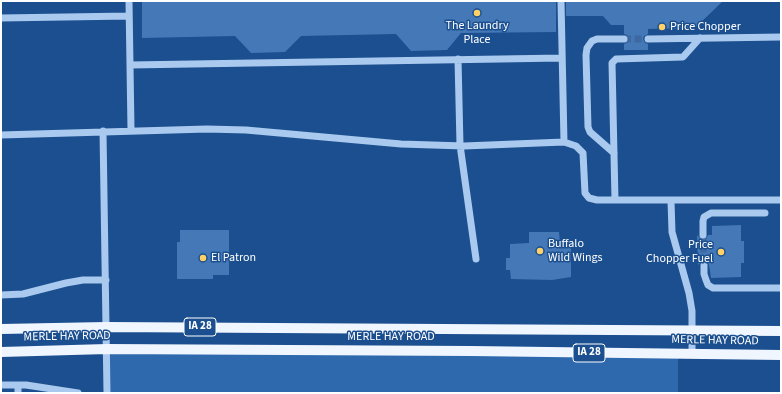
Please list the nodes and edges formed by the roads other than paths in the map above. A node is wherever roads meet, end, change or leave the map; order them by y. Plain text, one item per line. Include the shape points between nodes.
1 (129, 1) edge
2 (561, 1) edge
3 (129, 16) junction
4 (1, 18) edge
5 (781, 37) edge
6 (700, 38) junction
7 (624, 39) tunnel mouth
8 (648, 39) tunnel mouth
9 (562, 58) junction
10 (458, 60) junction
11 (130, 65) junction
12 (131, 130) junction
13 (103, 132) junction
14 (1, 135) edge
15 (564, 142) junction
16 (460, 146) junction
17 (614, 154) junction
18 (615, 200) junction
19 (672, 200) junction
20 (781, 200) edge
21 (765, 213) dead end
22 (703, 235) tunnel mouth
23 (476, 259) dead end
24 (704, 265) tunnel mouth
25 (106, 280) junction
26 (781, 288) edge
27 (1, 295) edge
28 (106, 327) junction
29 (1, 329) edge
30 (692, 331) junction
31 (781, 331) edge
32 (106, 345) junction
33 (1, 352) edge
34 (692, 354) junction
35 (781, 355) edge
36 (1, 385) edge
37 (18, 385) junction
38 (18, 393) edge
39 (74, 393) edge
40 (78, 393) edge
41 (107, 393) edge

1 - 3 lane
2 - 9 lane
3 - 4 lane
3 - 11 lane
5 - 6 lane
6 - 8 lane
6 - 17 lane via 683,58 616,59 612,62
7 - 17 lane via 592,41 586,55 588,127 590,132
9 - 10 lane
9 - 15 lane
10 - 11 lane
10 - 16 lane
11 - 12 lane
12 - 13 lane
12 - 16 lane via 246,130 401,144
13 - 14 lane
13 - 25 lane
15 - 16 lane
15 - 18 lane via 576,146 583,153 585,193 589,198
16 - 23 lane
17 - 18 lane
18 - 19 lane
19 - 20 lane
19 - 30 lane via 672,232 689,293
21 - 22 lane via 711,213 704,217
24 - 26 lane via 706,280 713,288
25 - 27 lane via 83,280 24,294
25 - 28 lane
28 - 29 main road, MERLE HAY ROAD / IA 28
28 - 30 main road, MERLE HAY ROAD / IA 28
28 - 32 lane
30 - 31 main road, MERLE HAY ROAD / IA 28
30 - 34 lane
32 - 33 main road, MERLE HAY ROAD / IA 28
32 - 34 main road, MERLE HAY ROAD / IA 28
32 - 41 lane
34 - 35 main road, MERLE HAY ROAD / IA 28
36 - 37 lane
37 - 38 lane
37 - 39 lane
39 - 40 lane

